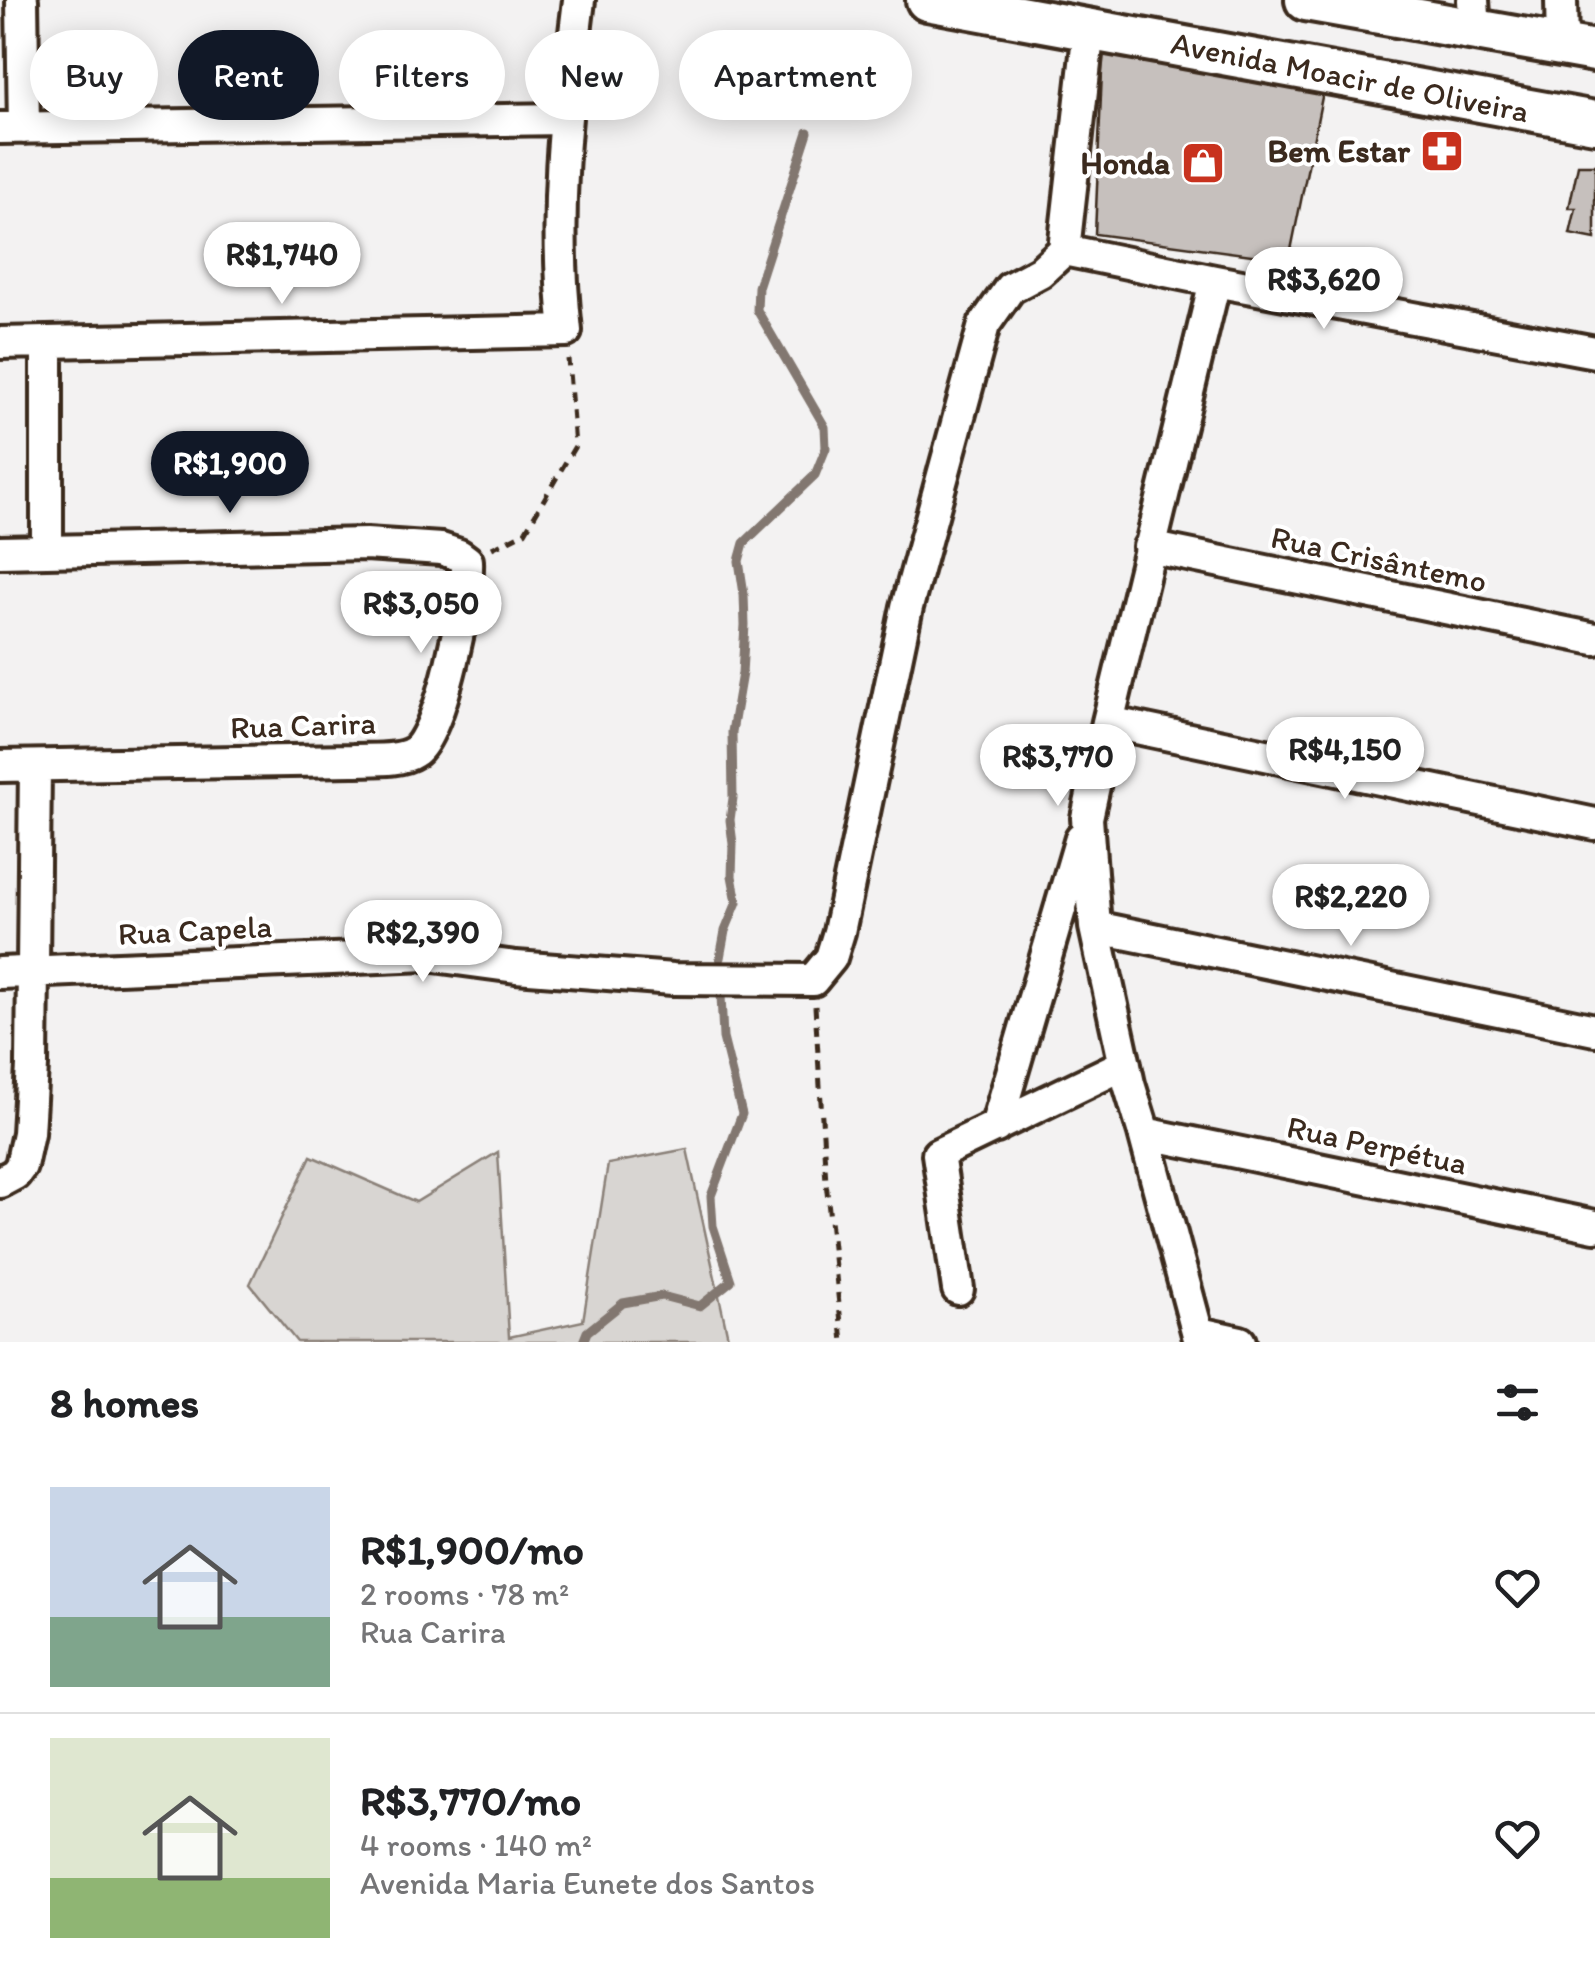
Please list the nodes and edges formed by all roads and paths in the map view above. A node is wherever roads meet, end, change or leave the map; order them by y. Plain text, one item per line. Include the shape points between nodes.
1 (22, 0) edge
2 (579, 0) edge
3 (927, 0) edge
4 (1306, 0) edge
5 (1561, 0) edge
6 (1474, 16) edge
7 (1089, 28) junction
8 (575, 30) edge
9 (1579, 48) edge
10 (525, 119) edge
11 (564, 120) edge
12 (1595, 122) edge
13 (12, 128) edge
14 (1064, 250) junction
15 (1215, 281) junction
16 (566, 331) junction
17 (47, 342) junction
18 (0, 343) edge
19 (1595, 352) edge
20 (1149, 547) junction
21 (47, 550) junction
22 (0, 552) edge
23 (466, 561) junction
24 (1595, 640) edge
25 (1108, 722) junction
26 (0, 766) edge
27 (36, 766) junction
28 (1087, 818) junction
29 (1595, 824) edge
30 (1095, 927) junction
31 (32, 972) junction
32 (0, 973) edge
33 (813, 980) junction
34 (1595, 1030) edge
35 (1125, 1064) junction
36 (996, 1127) junction
37 (1144, 1133) junction
38 (3, 1181) edge
39 (1595, 1226) edge
40 (958, 1289) dead end
41 (1199, 1338) edge
42 (843, 1342) edge
43 (1240, 1342) edge

1 - 13 street
2 - 8 street
3 - 7 main road, Avenida Moacir de Oliveira
4 - 6 main road
5 - 9 street
6 - 9 main road
7 - 12 main road, Avenida Moacir de Oliveira
7 - 14 street
10 - 13 street
11 - 16 street
14 - 15 street
14 - 33 street via 1010,288 984,325 907,607 839,932 832,958
15 - 19 street
15 - 20 street
16 - 17 street
16 - 23 path via 575,446 525,532
17 - 18 street
17 - 21 street
20 - 24 street, Rua Crisântemo
20 - 25 street
21 - 22 street
21 - 23 street via 386,544 441,548
23 - 27 street, Rua Carira via 456,646 431,728 415,752 353,760
25 - 28 street
25 - 29 street
26 - 27 street, Rua Carira
27 - 31 street
28 - 30 street
28 - 36 street
30 - 34 street
30 - 35 street
31 - 32 street, Rua Capela
31 - 33 street, Rua Capela via 427,955 673,979
31 - 38 street via 28,1133 21,1166
33 - 42 path
35 - 36 street
35 - 37 street
36 - 40 street via 938,1154
37 - 39 street, Rua Perpétua
37 - 41 street
41 - 43 street

